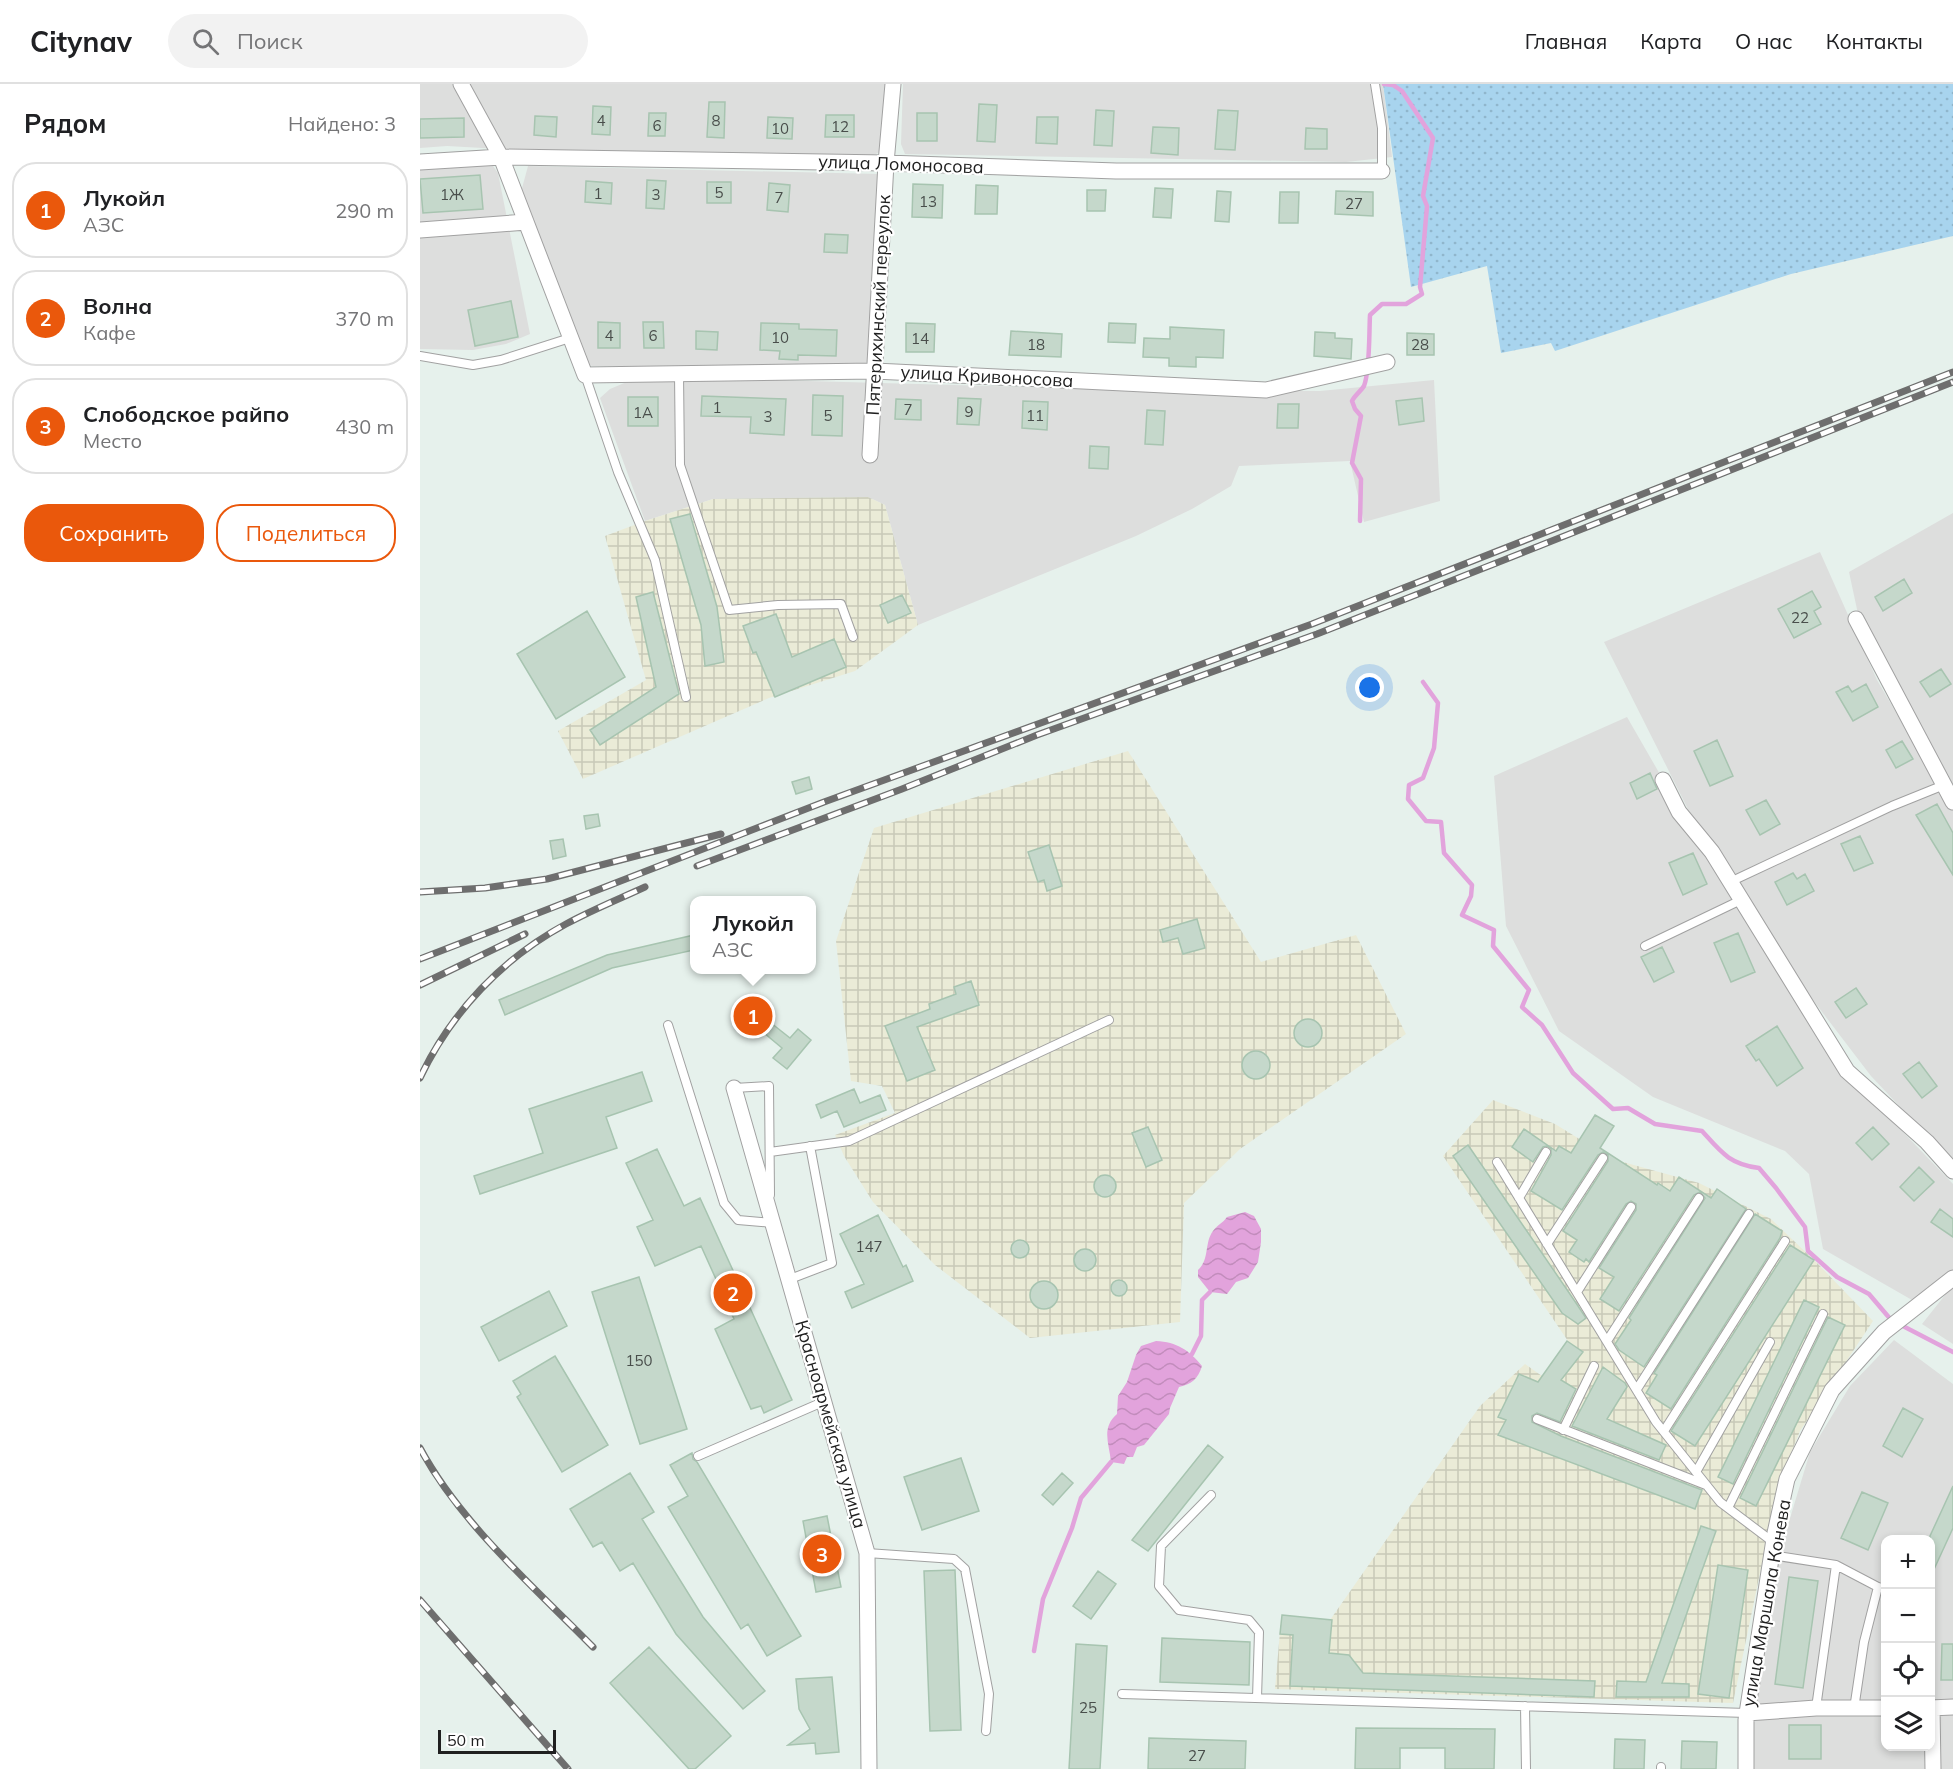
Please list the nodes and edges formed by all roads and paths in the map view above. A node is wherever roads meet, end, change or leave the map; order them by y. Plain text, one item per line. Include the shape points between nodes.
1 (461, 84) edge
2 (893, 84) edge
3 (1375, 84) edge
4 (501, 157) junction
5 (420, 162) edge
6 (886, 163) junction
7 (1382, 171) joint
8 (526, 222) junction
9 (420, 230) edge
10 (570, 338) junction
11 (420, 356) edge
12 (1387, 362) dead end
13 (875, 371) junction
14 (679, 374) junction
15 (585, 375) junction
16 (870, 455) dead end
17 (1856, 619) dead end
18 (853, 637) dead end
19 (686, 697) dead end
20 (1663, 780) dead end
21 (1944, 785) junction
22 (1953, 802) edge
23 (1730, 882) junction
24 (1741, 900) junction
25 (1645, 946) dead end
26 (1109, 1020) dead end
27 (668, 1025) dead end
28 (734, 1088) joint
29 (810, 1146) junction
30 (770, 1152) junction
31 (1546, 1152) dead end
32 (1603, 1158) dead end
33 (1497, 1162) dead end
34 (1953, 1170) edge
35 (1519, 1198) junction
36 (1699, 1198) dead end
37 (1631, 1207) dead end
38 (1749, 1214) dead end
39 (772, 1219) junction
40 (1785, 1241) dead end
41 (1547, 1244) junction
42 (1953, 1278) edge
43 (790, 1279) junction
44 (1577, 1292) junction
45 (1823, 1314) dead end
46 (1606, 1341) junction
47 (1770, 1342) dead end
48 (1594, 1366) dead end
49 (1637, 1389) junction
50 (825, 1401) junction
51 (1537, 1419) dead end
52 (1563, 1430) junction
53 (1664, 1431) junction
54 (698, 1456) dead end
55 (1696, 1472) junction
56 (1707, 1485) junction
57 (1211, 1495) dead end
58 (1728, 1508) junction
59 (1772, 1549) junction
60 (867, 1553) junction
61 (1836, 1565) junction
62 (1881, 1588) edge
63 (1882, 1589) edge
64 (1122, 1694) dead end
65 (1257, 1698) junction
66 (1526, 1706) junction
67 (1953, 1707) edge
68 (1816, 1708) junction
69 (1881, 1708) edge
70 (1935, 1708) edge
71 (1854, 1709) junction
72 (1747, 1713) junction
73 (986, 1731) dead end
74 (1932, 1751) edge
75 (869, 1769) edge
76 (1526, 1769) edge
77 (1746, 1769) edge
78 (1933, 1769) edge

1 - 4 street
2 - 6 street, Пятерихинский переулок
3 - 7 lane via 1382,128
4 - 5 street, улица Ломоносова
4 - 6 street, улица Ломоносова
4 - 8 street
6 - 7 street, улица Ломоносова via 1116,171
6 - 13 street, Пятерихинский переулок
8 - 9 street
8 - 10 street
10 - 11 lane via 473,365
10 - 15 street
12 - 13 street, улица Кривоносова via 1266,390
13 - 14 street, улица Кривоносова
13 - 16 street, Пятерихинский переулок
14 - 15 street, улица Кривоносова
14 - 18 lane via 680,465 729,610 841,604
15 - 19 lane via 618,472 655,560
17 - 21 street
20 - 23 street via 1679,812 1712,852
21 - 22 street
21 - 23 lane
23 - 24 street
24 - 25 lane
24 - 34 street via 1847,1071
26 - 29 lane via 849,1141
27 - 39 lane via 724,1203 738,1220
28 - 30 lane via 769,1086
28 - 39 street, Красноармейская улица
29 - 30 lane
29 - 43 lane via 832,1263
30 - 39 lane
31 - 35 lane
32 - 41 lane
33 - 35 lane
35 - 41 lane
36 - 46 lane
37 - 44 lane
38 - 49 lane
39 - 43 street, Красноармейская улица
40 - 53 lane
41 - 44 lane
42 - 59 street, улица Маршала Конева via 1884,1332 1832,1390 1788,1479
43 - 50 street, Красноармейская улица
44 - 46 lane
45 - 58 lane
46 - 49 lane
47 - 55 lane
48 - 52 lane
49 - 53 lane
50 - 54 lane
50 - 60 street, Красноармейская улица
51 - 52 lane
52 - 56 lane
53 - 55 lane
55 - 56 lane
56 - 58 lane
57 - 65 lane via 1161,1546 1159,1586 1179,1610 1249,1620 1259,1632
58 - 59 lane
59 - 61 lane
59 - 72 street, улица Маршала Конева
60 - 73 lane via 954,1559 965,1569 989,1694
60 - 75 street, Красноармейская улица
61 - 62 lane
61 - 68 lane
63 - 71 lane via 1864,1642
64 - 65 lane
65 - 66 lane
66 - 72 lane
66 - 76 lane
67 - 70 street
68 - 71 street
68 - 72 street
69 - 71 street
72 - 77 street, улица Маршала Конева
74 - 78 street

